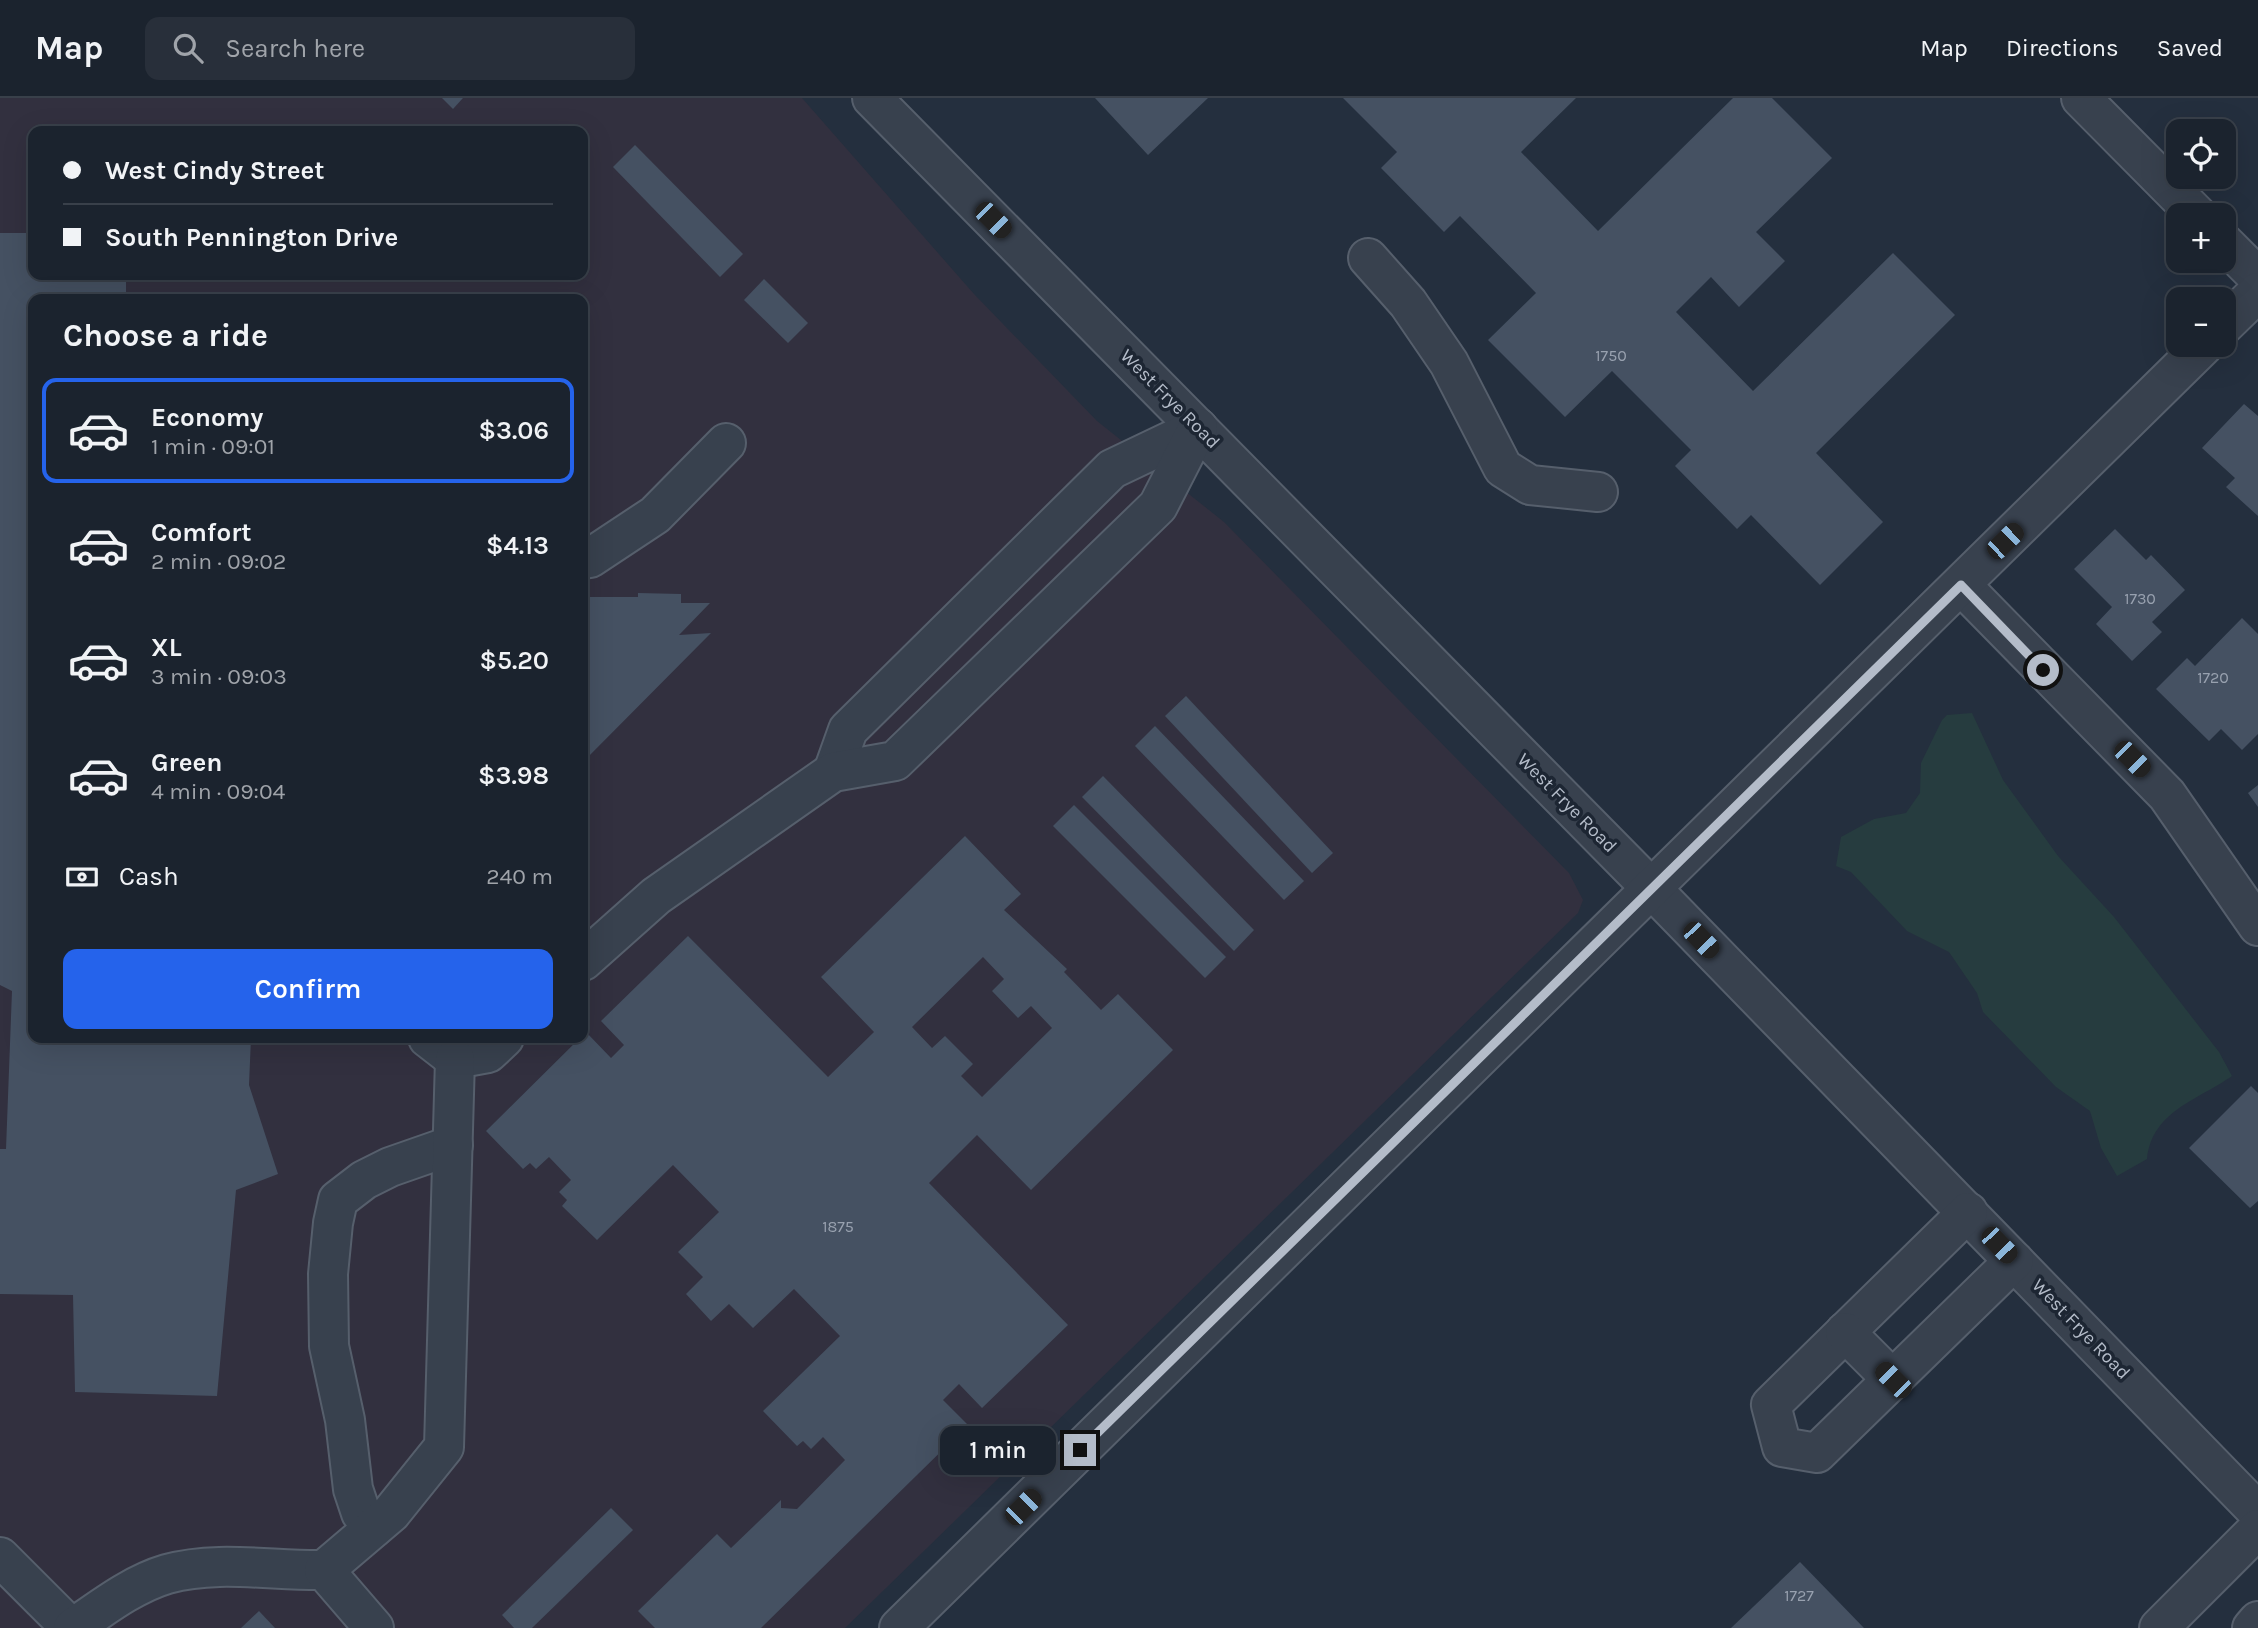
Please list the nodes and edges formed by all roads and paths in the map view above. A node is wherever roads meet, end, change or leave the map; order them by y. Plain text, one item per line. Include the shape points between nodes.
1 (872, 98) edge
2 (2081, 98) edge
3 (2185, 203) edge
4 (2236, 255) edge
5 (1368, 258) dead end
6 (2258, 277) edge
7 (2258, 292) edge
8 (2236, 313) edge
9 (2192, 357) edge
10 (1198, 428) junction
11 (726, 443) dead end
12 (1598, 492) dead end
13 (588, 558) edge
14 (1961, 585) junction
15 (833, 772) junction
16 (1651, 888) junction
17 (2258, 926) edge
18 (588, 957) edge
19 (499, 1043) edge
20 (441, 1048) edge
21 (453, 1145) junction
22 (1968, 1212) junction
23 (2014, 1261) junction
24 (1845, 1332) junction
25 (1893, 1380) junction
26 (2258, 1512) edge
27 (373, 1528) junction
28 (2258, 1529) edge
29 (0, 1557) edge
30 (324, 1570) junction
31 (2258, 1621) edge
32 (72, 1628) edge
33 (374, 1628) edge
34 (899, 1628) edge
35 (2159, 1628) edge
36 (2252, 1628) edge

1 - 10 street, West Frye Road
2 - 3 street
4 - 6 street
5 - 12 street via 1408,303 1449,363 1503,468 1530,485
7 - 8 street
9 - 14 street
10 - 15 street via 1112,469 848,730
10 - 15 street via 1158,506 895,761
10 - 16 street, West Frye Road
11 - 13 street via 655,515
14 - 16 street
14 - 17 street via 2167,795
15 - 18 street via 656,896
16 - 22 street, West Frye Road
16 - 34 street
19 - 20 street via 488,1053
20 - 21 street
21 - 27 street via 444,1447 391,1513
21 - 27 street via 390,1167 338,1199 328,1274 330,1346 353,1489 361,1513
22 - 23 street, West Frye Road
22 - 24 street
23 - 25 street
23 - 26 street, West Frye Road
24 - 25 street
24 - 25 street via 1771,1405 1782,1447 1817,1453
27 - 30 street
28 - 35 street
29 - 32 street
30 - 32 street via 205,1567 166,1575 117,1598
30 - 33 street
31 - 36 street

